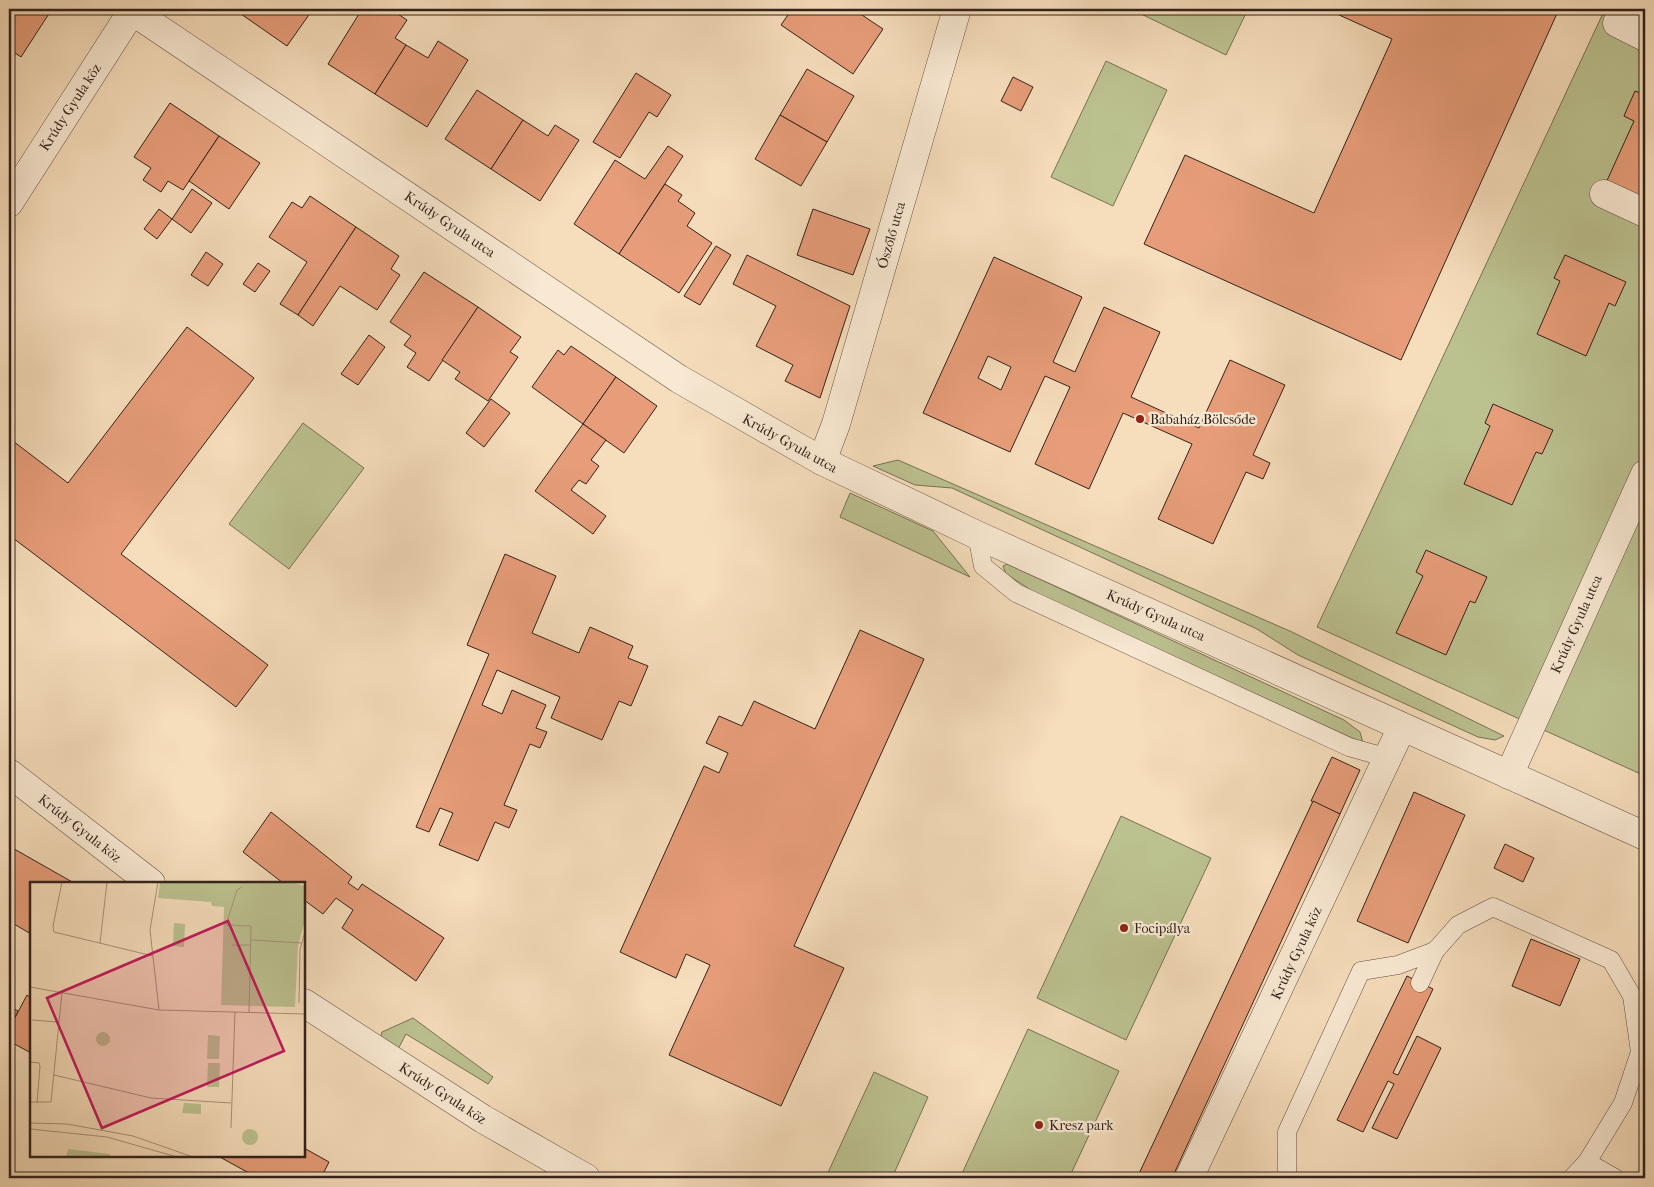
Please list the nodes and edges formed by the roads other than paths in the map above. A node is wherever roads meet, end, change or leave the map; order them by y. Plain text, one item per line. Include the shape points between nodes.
1 (1628, 9) edge
2 (130, 10) edge
3 (947, 14) edge
4 (1645, 37) edge
5 (1604, 194) dead end
6 (9, 203) edge
7 (1645, 213) edge
8 (822, 461) junction
9 (1645, 474) edge
10 (977, 535) junction
11 (1402, 727) junction
12 (1388, 758) junction
13 (9, 773) edge
14 (1508, 775) junction
15 (1645, 836) edge
16 (150, 882) edge
17 (1434, 951) junction
18 (1420, 982) dead end
19 (305, 1004) edge
20 (1587, 1162) junction
21 (586, 1178) edge
22 (1189, 1178) edge
23 (1287, 1178) edge
24 (1572, 1178) edge
25 (1615, 1178) edge

1 - 4 street via 1617,23
2 - 6 street, Krúdy Gyula köz
2 - 8 street, Krúdy Gyula utca via 679,379
3 - 8 street, Ószőlő utca via 836,424
5 - 7 street
8 - 10 street, Krúdy Gyula utca
9 - 14 street, Krúdy Gyula utca
10 - 11 street, Krúdy Gyula utca
10 - 12 lane via 983,566 1016,593 1349,747
11 - 12 street, Krúdy Gyula köz
11 - 14 street, Krúdy Gyula utca
12 - 22 street, Krúdy Gyula köz
13 - 16 street, Krúdy Gyula köz
14 - 15 street, Krúdy Gyula utca
17 - 18 lane
17 - 20 lane via 1458,925 1493,907 1612,960 1632,996 1640,1052 1623,1103
17 - 23 lane via 1398,965 1361,971 1287,1132
19 - 21 street, Krúdy Gyula köz via 483,1119
20 - 24 lane
20 - 25 lane

